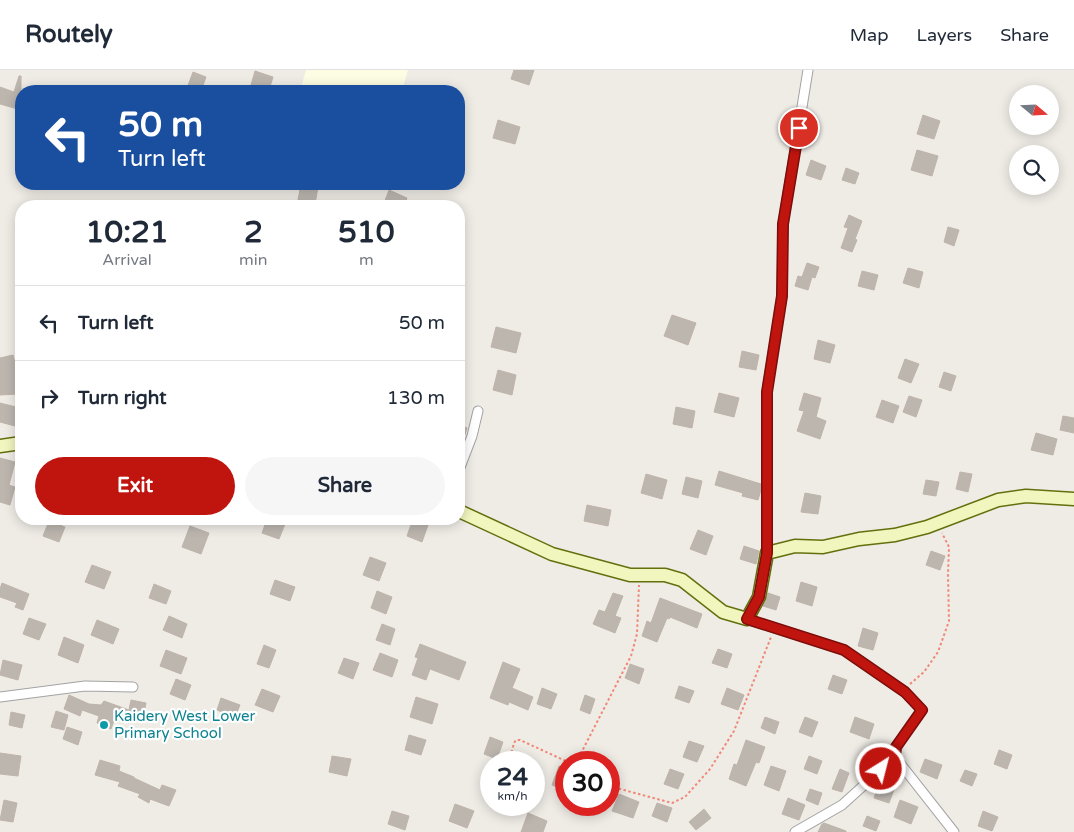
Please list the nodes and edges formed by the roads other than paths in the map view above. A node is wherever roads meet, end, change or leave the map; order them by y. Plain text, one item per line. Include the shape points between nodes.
1 (808, 70) edge
2 (478, 411) dead end
3 (15, 444) edge
4 (0, 446) edge
5 (465, 454) edge
6 (1074, 499) edge
7 (465, 514) edge
8 (767, 553) junction
9 (747, 619) junction
10 (132, 686) dead end
11 (0, 697) edge
12 (895, 757) junction
13 (795, 832) edge
14 (954, 832) edge

1 - 8 street via 783,224 782,296 767,392
2 - 5 street
3 - 4 street
6 - 8 street via 1026,496 998,500 927,527 895,535 823,547 795,546
7 - 9 street via 552,554 630,575 666,575 682,580 723,612
8 - 9 street via 759,597
9 - 12 street via 844,650 903,691 922,710 896,747
10 - 11 street via 86,686
12 - 13 street via 842,806
12 - 14 street

